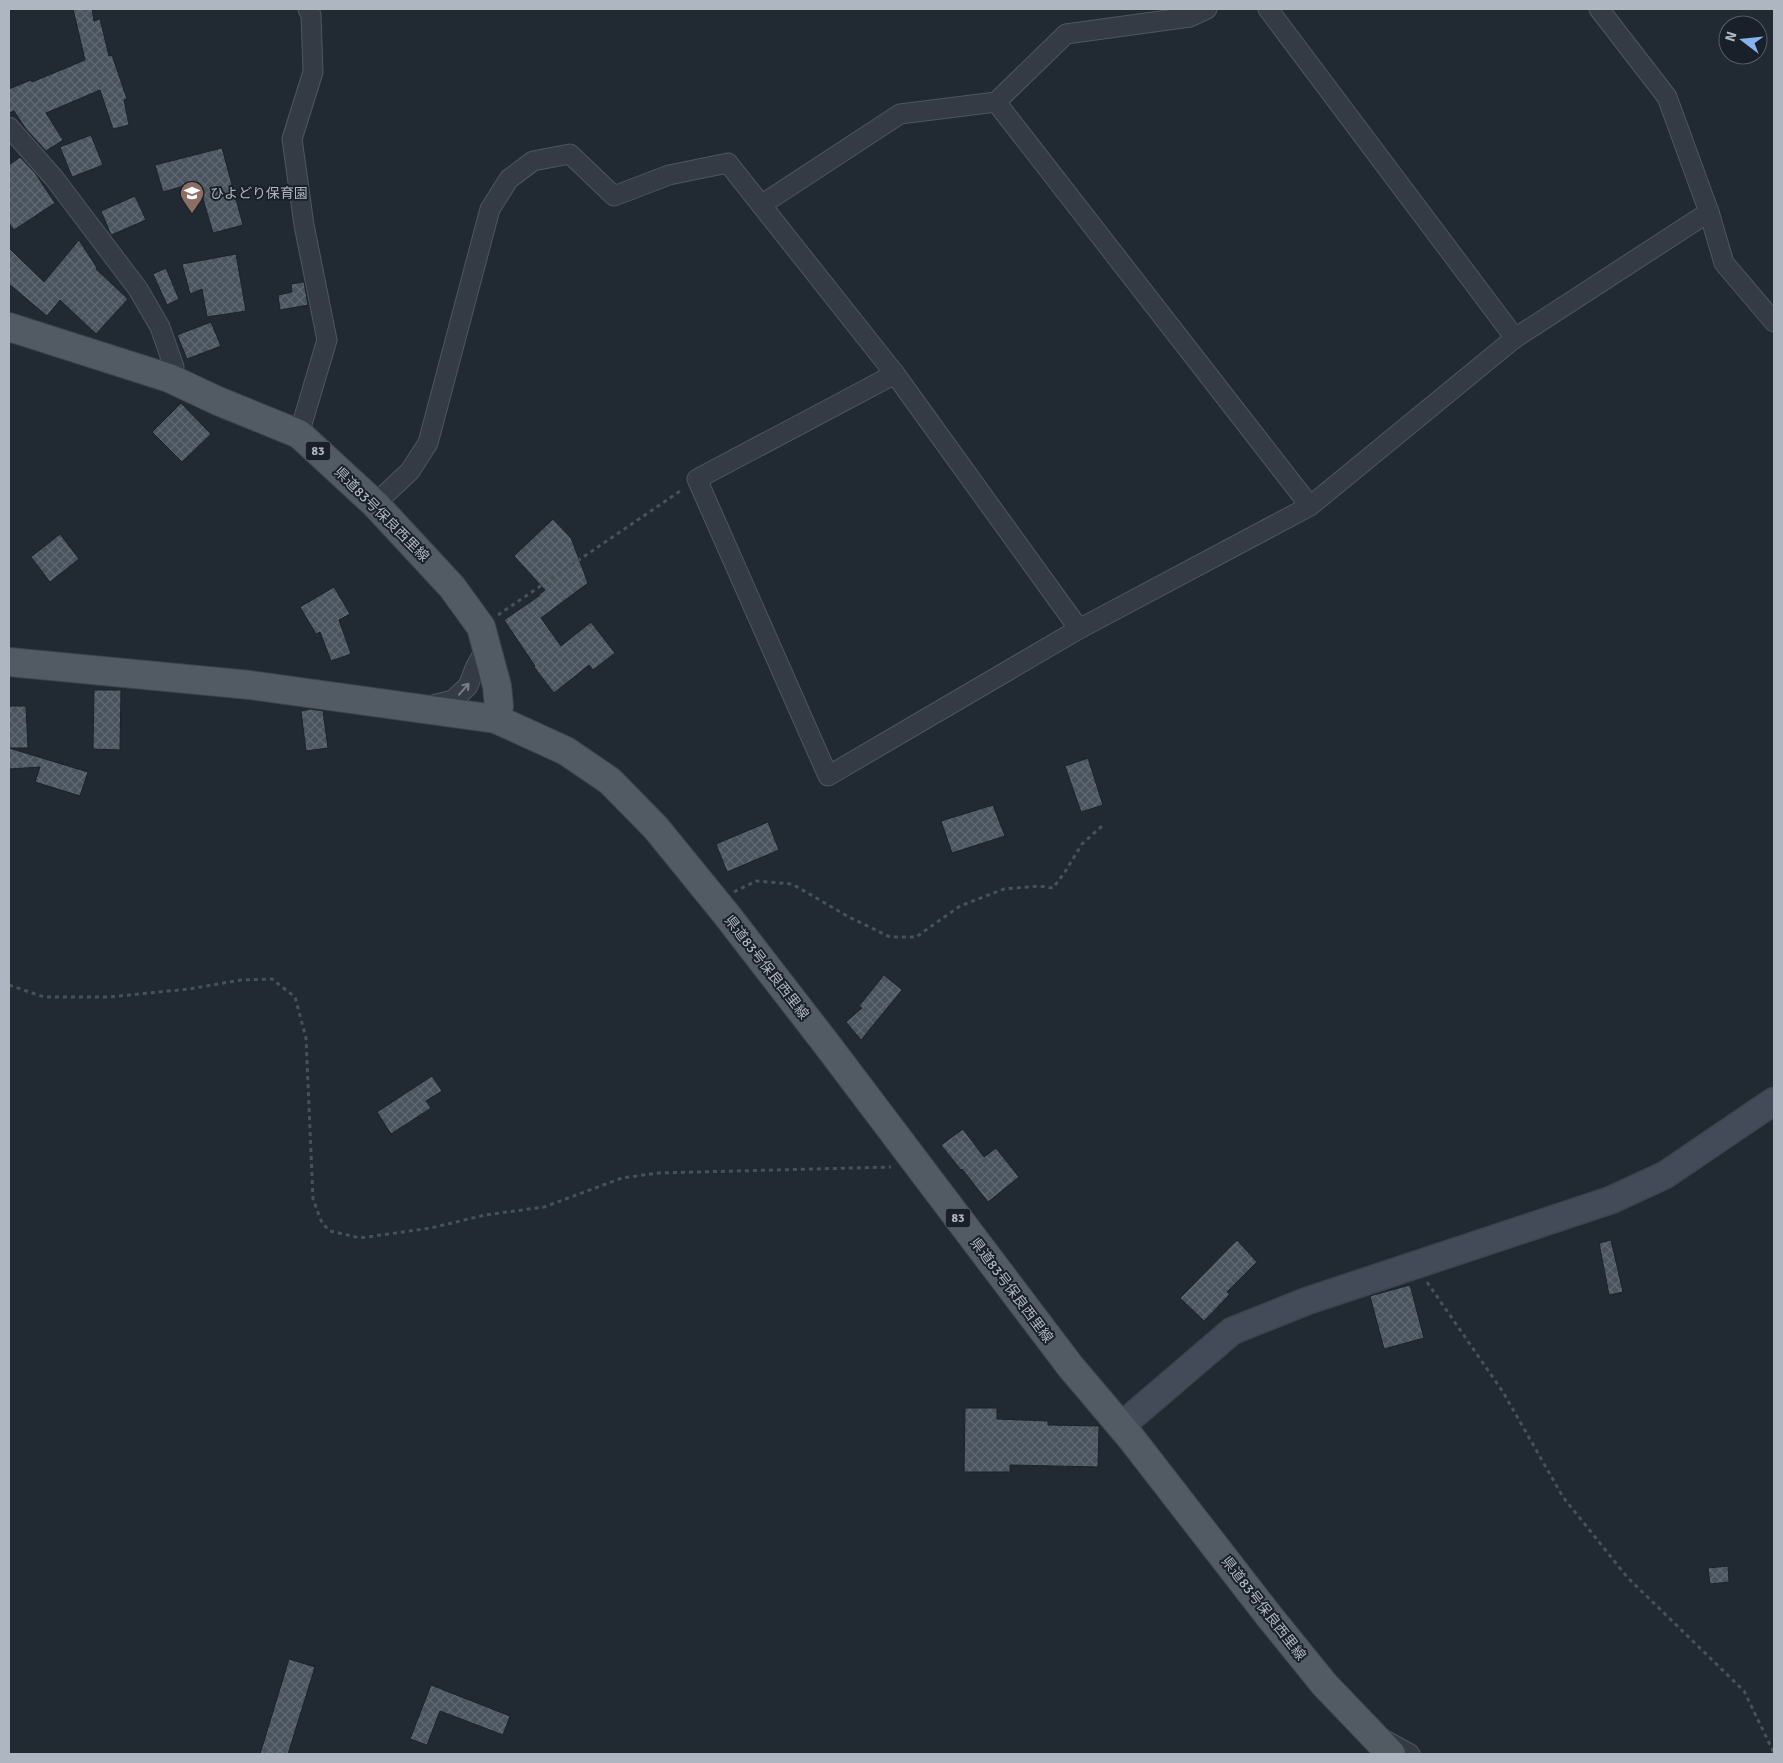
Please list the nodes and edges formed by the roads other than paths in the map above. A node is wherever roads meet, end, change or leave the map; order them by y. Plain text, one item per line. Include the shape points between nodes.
1 (308, 9) edge
2 (1207, 9) edge
3 (1268, 9) edge
4 (1599, 9) edge
5 (996, 102) junction
6 (9, 127) edge
7 (761, 205) junction
8 (1709, 212) junction
9 (1774, 322) edge
10 (9, 327) edge
11 (1516, 338) junction
12 (895, 374) junction
13 (170, 378) junction
14 (300, 434) junction
15 (374, 504) junction
16 (1310, 506) junction
17 (1079, 629) junction
18 (484, 637) junction
19 (9, 662) edge
20 (423, 708) junction
21 (496, 719) junction
22 (1774, 1101) edge
23 (1121, 1426) junction
24 (1366, 1729) junction
25 (1391, 1754) edge
26 (1410, 1754) edge

1 - 14 street via 311,15 313,72 292,139 304,225 327,340
2 - 5 street via 1190,17 1066,34
3 - 11 street
4 - 8 street via 1667,97
5 - 7 street via 900,114
5 - 16 street
6 - 13 street via 54,178 138,289 160,327 174,367
7 - 12 street
7 - 15 street via 728,163 669,175 614,196 570,154 533,161 509,179 490,209 428,443 410,471
8 - 9 street via 1724,263
8 - 11 street
10 - 13 main road, 県道83号保良西里線 / 83
11 - 16 street
12 - 17 street
12 - 17 street via 697,478 828,776
13 - 14 main road, 県道83号保良西里線 / 83
14 - 15 main road, 県道83号保良西里線 / 83
15 - 18 main road, 県道83号保良西里線 / 83 via 452,587
16 - 17 street
20 -> 18 street via 453,700 468,686
18 - 21 main road, 県道83号保良西里線 / 83 via 497,686 499,706
19 - 20 main road, 県道83号保良西里線 / 83 via 250,685
20 - 21 main road, 県道83号保良西里線 / 83
21 - 23 main road, 県道83号保良西里線 / 83 via 566,751 610,781 656,828 819,1034 1070,1366
22 - 23 street via 1665,1174 1611,1200 1307,1301 1232,1330
23 - 24 main road, 県道83号保良西里線 / 83 via 1324,1684
24 - 25 main road, 県道83号保良西里線 / 83
24 - 26 street

